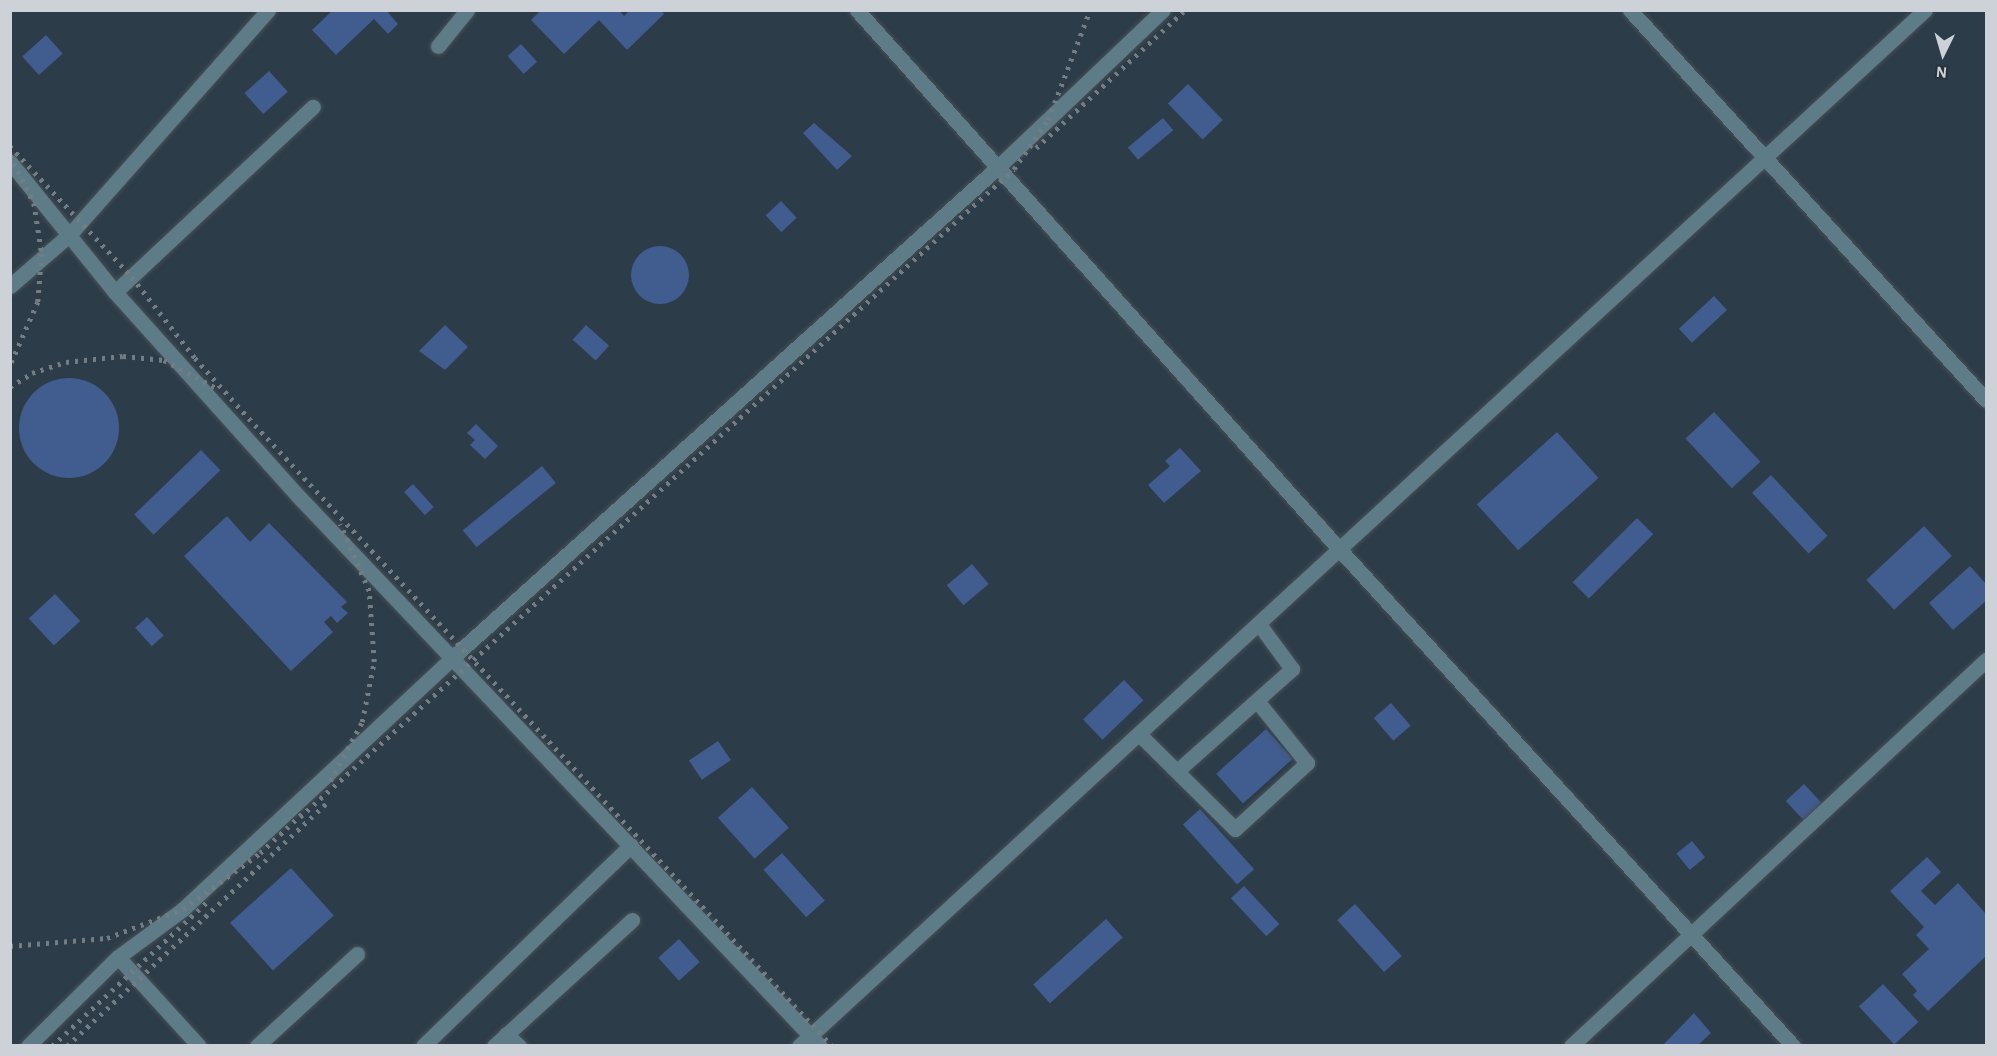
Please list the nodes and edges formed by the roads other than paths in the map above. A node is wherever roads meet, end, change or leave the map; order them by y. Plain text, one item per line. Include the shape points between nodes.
1 (268, 10) edge
2 (467, 10) edge
3 (857, 10) edge
4 (1163, 10) edge
5 (1630, 10) edge
6 (1925, 10) edge
7 (438, 46) dead end
8 (313, 107) dead end
9 (1767, 160) junction
10 (10, 162) edge
11 (999, 166) junction
12 (70, 234) junction
13 (10, 286) edge
14 (115, 292) junction
15 (1986, 400) edge
16 (1340, 550) junction
17 (1259, 624) junction
18 (453, 657) junction
19 (1986, 660) edge
20 (1258, 702) junction
21 (1139, 734) junction
22 (1176, 771) junction
23 (631, 845) junction
24 (632, 920) dead end
25 (1691, 935) junction
26 (357, 954) dead end
27 (118, 957) junction
28 (506, 1034) junction
29 (815, 1040) edge
30 (28, 1046) edge
31 (200, 1046) edge
32 (257, 1046) edge
33 (423, 1046) edge
34 (494, 1046) edge
35 (519, 1046) edge
36 (798, 1046) edge
37 (1571, 1046) edge
38 (1793, 1046) edge

1 - 12 lane
2 - 7 lane
3 - 11 lane
4 - 11 lane
5 - 9 lane
6 - 9 lane
8 - 14 lane
9 - 15 lane
9 - 16 lane
10 - 12 lane
11 - 16 lane
11 - 18 lane
12 - 13 lane
12 - 14 lane
14 - 18 lane via 300,498
16 - 17 lane
16 - 25 lane
17 - 20 lane via 1292,669
17 - 21 lane
18 - 23 lane
18 - 27 lane via 183,909
19 - 25 lane
20 - 22 lane
20 - 22 lane via 1307,763 1235,829
21 - 22 lane
21 - 29 lane
23 - 29 lane
23 - 33 lane
24 - 28 lane
25 - 37 lane
25 - 38 lane
26 - 32 lane
27 - 30 lane
27 - 31 lane
28 - 34 lane
28 - 35 lane
29 - 36 lane

